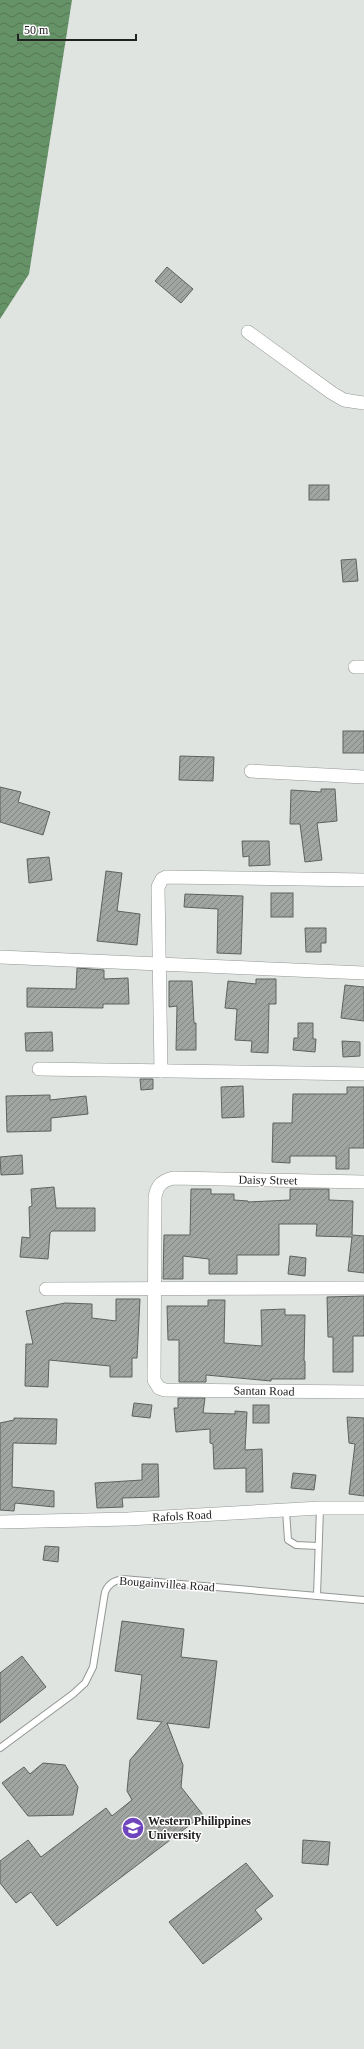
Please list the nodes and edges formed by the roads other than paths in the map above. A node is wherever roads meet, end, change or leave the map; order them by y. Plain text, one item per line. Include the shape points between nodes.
1 (248, 332) dead end
2 (364, 403) edge
3 (251, 771) dead end
4 (364, 777) edge
5 (364, 880) edge
6 (0, 957) edge
7 (158, 963) junction
8 (364, 974) edge
9 (39, 1069) dead end
10 (161, 1071) junction
11 (364, 1074) edge
12 (364, 1182) edge
13 (154, 1287) junction
14 (364, 1288) edge
15 (46, 1289) dead end
16 (364, 1392) edge
17 (320, 1508) junction
18 (364, 1508) edge
19 (286, 1510) junction
20 (0, 1522) edge
21 (318, 1546) junction
22 (317, 1596) junction
23 (364, 1600) edge
24 (0, 1748) edge

1 - 2 street via 332,393 344,400
3 - 4 street
5 - 7 street via 166,877 158,887
6 - 7 street
7 - 8 street
7 - 10 street
9 - 10 street
10 - 11 street
12 - 13 street, Daisy Street via 173,1178 165,1180 156,1190
13 - 14 street
13 - 15 street
13 - 16 street, Santan Road via 154,1380 156,1385 164,1390
17 - 18 street, Rafols Road
17 - 19 street, Rafols Road
17 - 21 lane
19 - 20 street, Rafols Road via 128,1519
19 - 21 lane via 288,1540 296,1545
21 - 22 lane
22 - 23 lane, Bougainvillea Road
22 - 24 lane, Bougainvillea Road via 114,1580 105,1592 93,1667 85,1683

